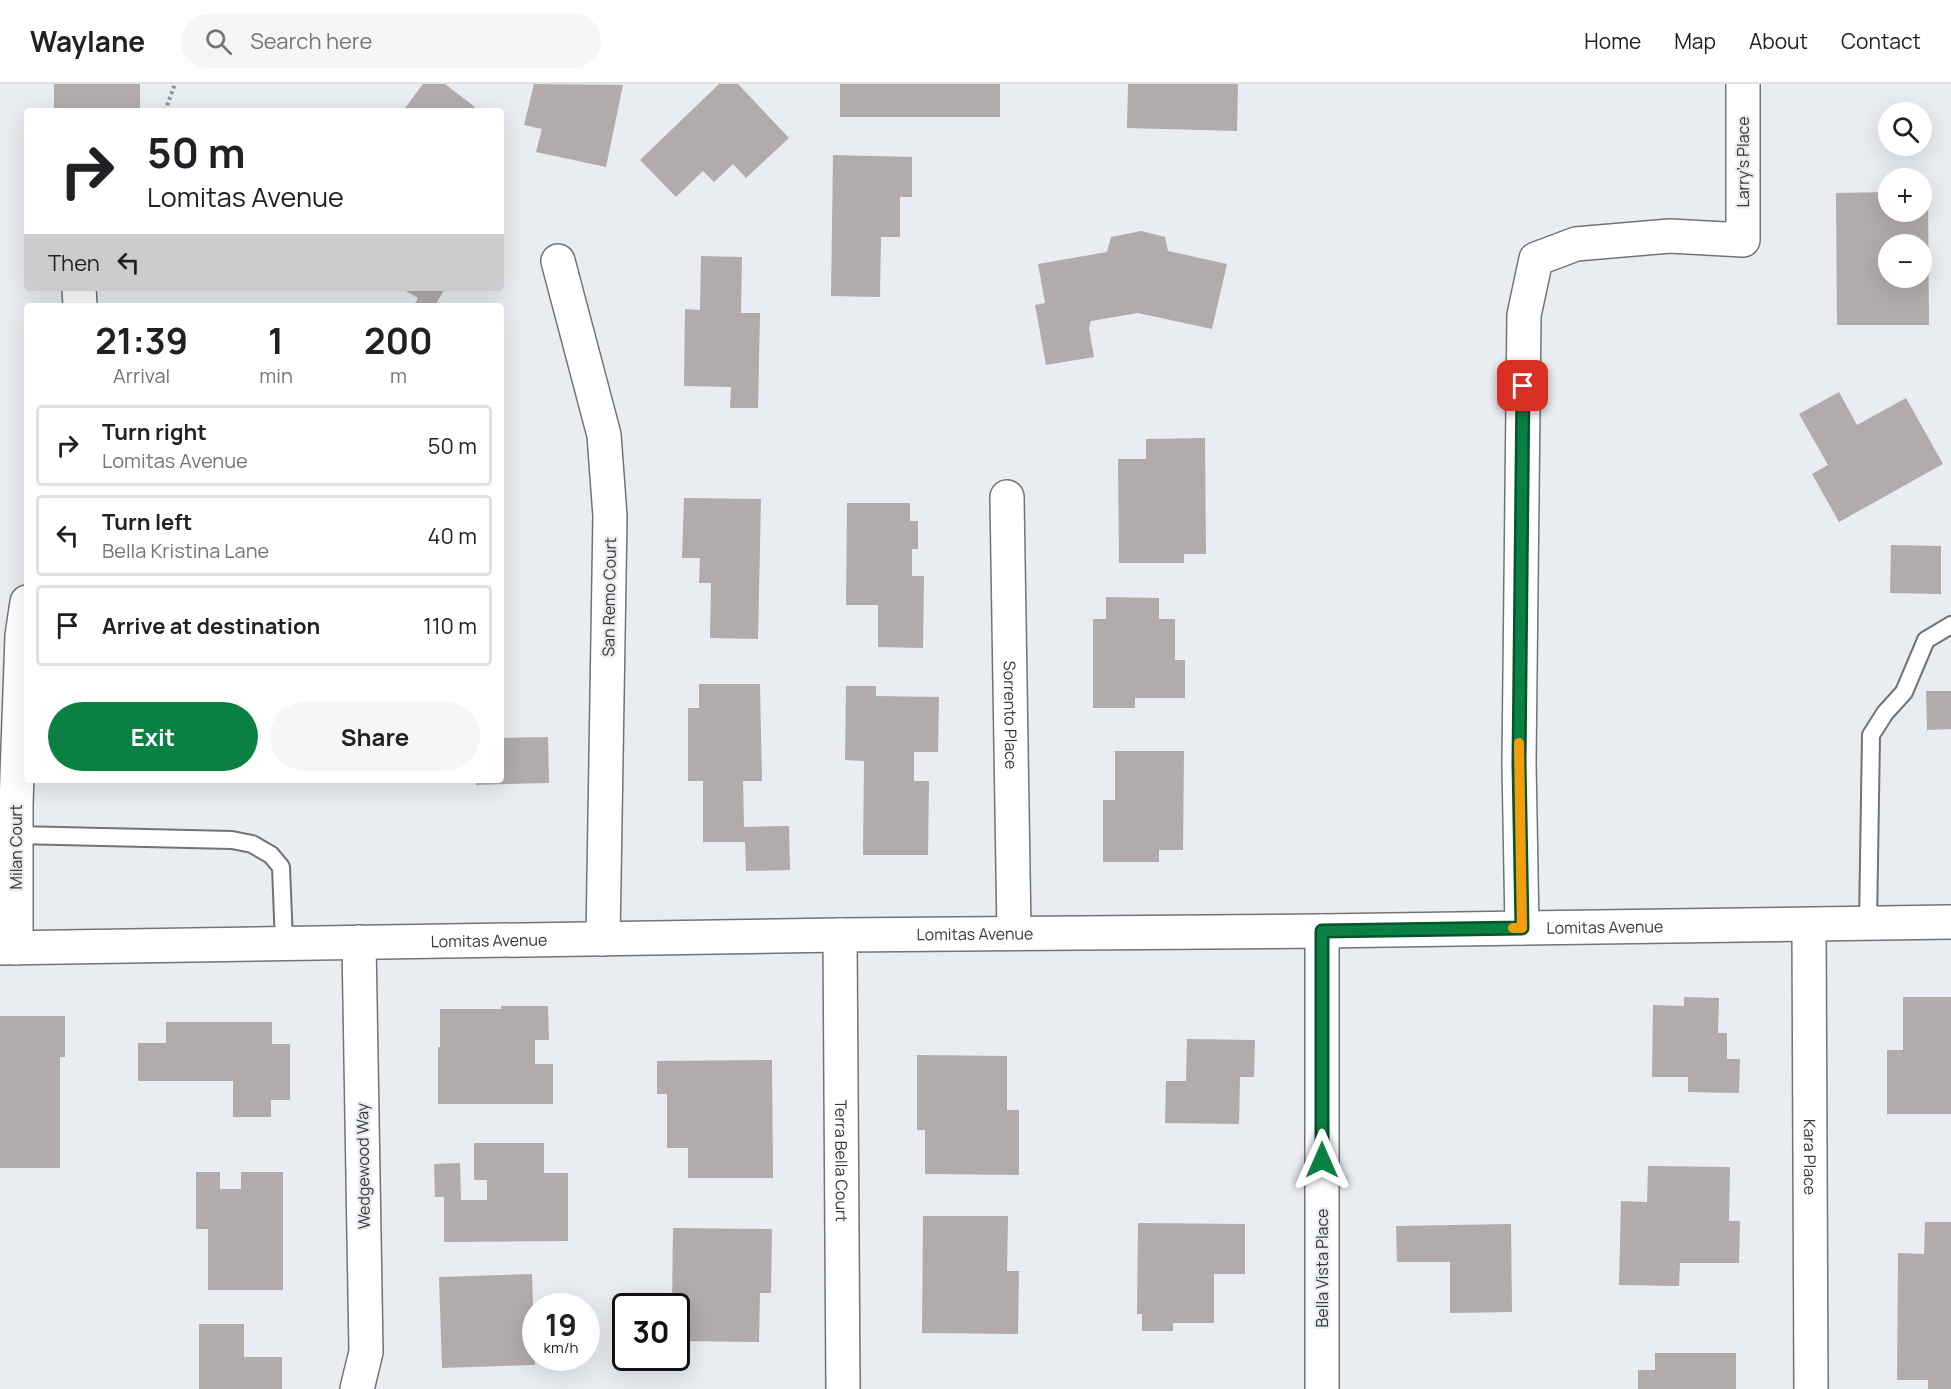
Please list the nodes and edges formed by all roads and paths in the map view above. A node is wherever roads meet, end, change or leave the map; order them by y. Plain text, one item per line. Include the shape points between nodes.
1 (176, 84) edge
2 (1743, 84) edge
3 (166, 108) edge
4 (558, 261) dead end
5 (1006, 497) dead end
6 (24, 622) edge
7 (1951, 625) edge
8 (16, 835) junction
9 (1951, 922) edge
10 (1868, 924) junction
11 (1809, 925) junction
12 (1522, 928) junction
13 (1322, 931) junction
14 (1014, 933) junction
15 (840, 934) junction
16 (603, 939) junction
17 (359, 942) junction
18 (284, 943) junction
19 (8, 948) edge
20 (357, 1389) edge
21 (843, 1389) edge
22 (1322, 1389) edge
23 (1811, 1389) edge

1 - 3 path
2 - 12 street, Larry's Place via 1743,240 1670,236 1576,244 1536,259 1524,315 1519,763
4 - 16 street, San Remo Court via 604,435 610,516
5 - 14 street, Sorrento Place
6 - 8 street, Milan Court
7 - 10 lane via 1926,640 1904,692 1871,735
8 - 18 lane via 252,843 281,867
8 - 19 street, Milan Court
9 - 10 street, Lomitas Avenue
10 - 11 street, Lomitas Avenue
11 - 12 street, Lomitas Avenue
11 - 23 street, Kara Place
12 - 13 street, Lomitas Avenue
13 - 14 street, Lomitas Avenue
13 - 22 street, Bella Vista Place
14 - 15 street, Lomitas Avenue
15 - 16 street, Lomitas Avenue
15 - 21 street, Terra Bella Court
16 - 17 street, Lomitas Avenue
17 - 18 street, Lomitas Avenue
17 - 20 street, Wedgewood Way via 366,1352
18 - 19 street, Lomitas Avenue

